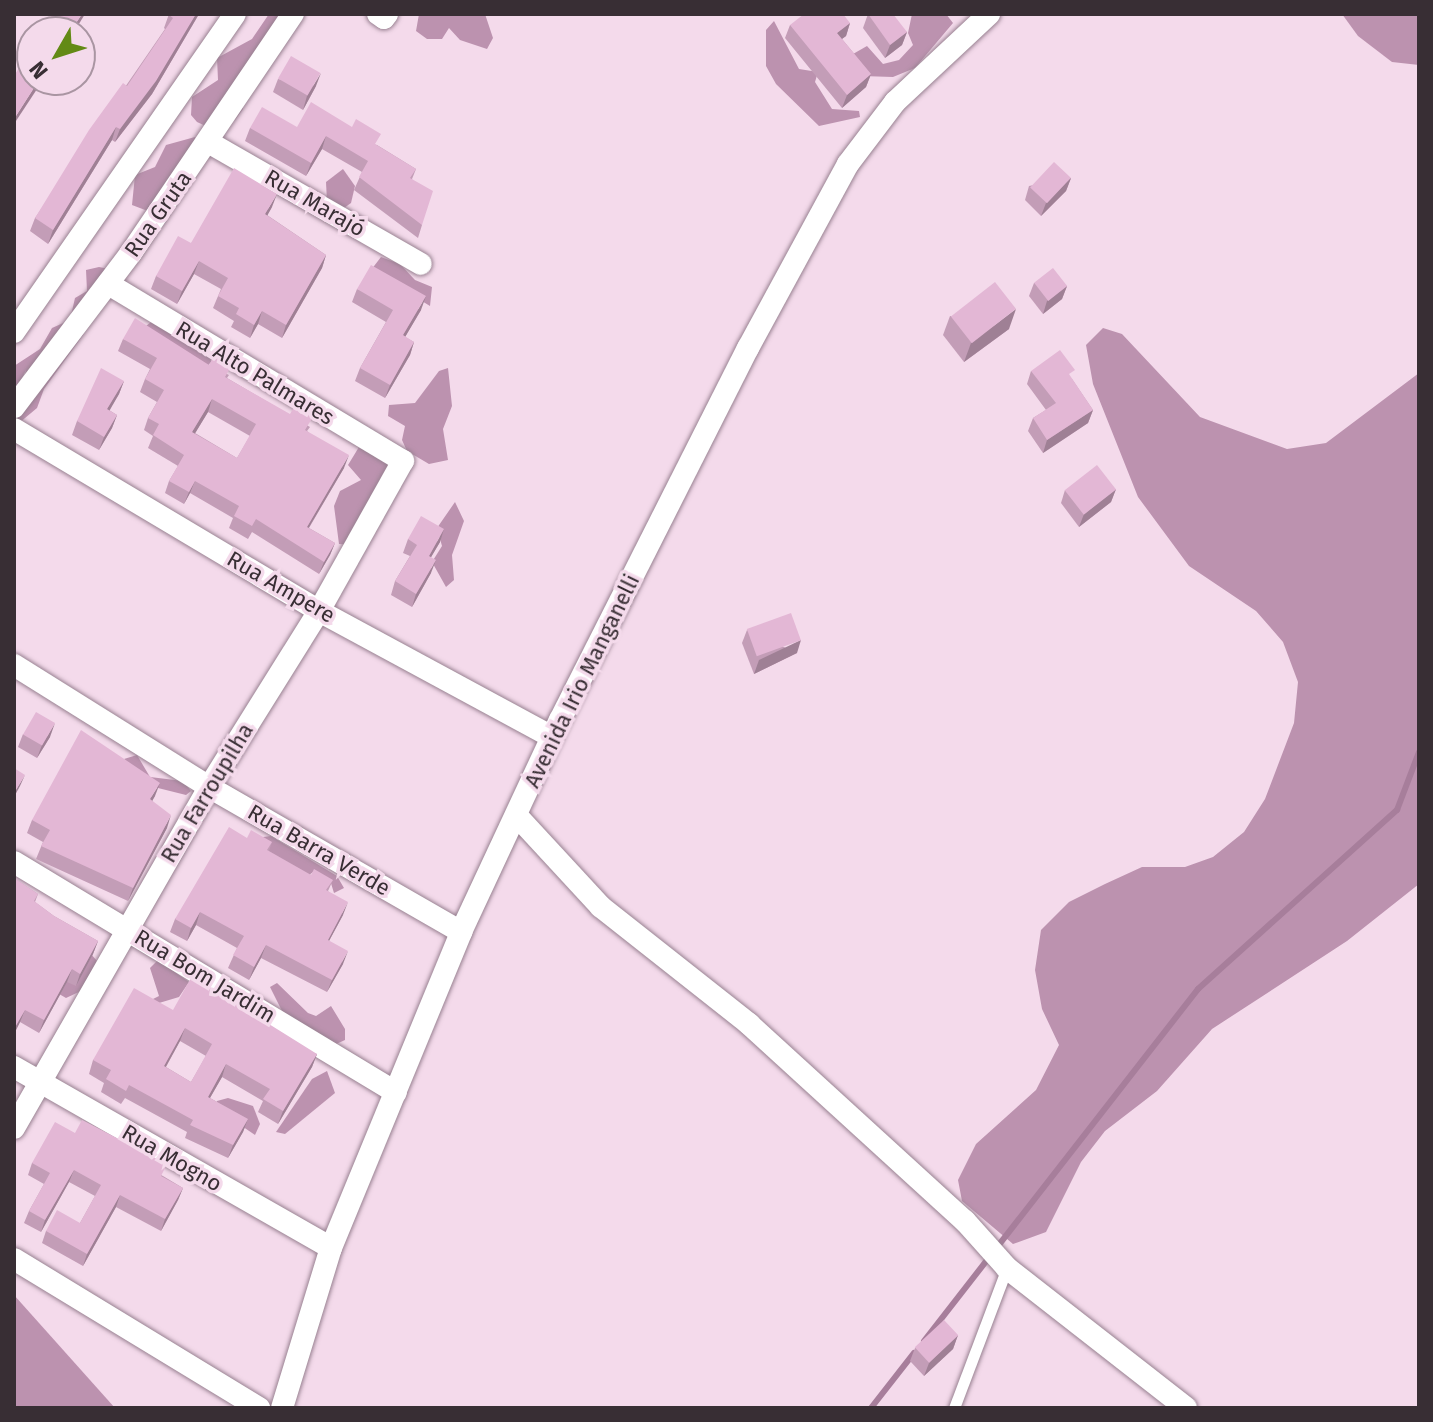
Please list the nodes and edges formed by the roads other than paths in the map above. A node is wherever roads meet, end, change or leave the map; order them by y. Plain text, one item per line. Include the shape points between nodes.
1 (235, 14) edge
2 (293, 14) edge
3 (989, 14) edge
4 (208, 142) junction
5 (421, 264) dead end
6 (108, 284) junction
7 (14, 332) edge
8 (14, 407) edge
9 (14, 429) edge
10 (403, 461) joint
11 (319, 611) junction
12 (14, 665) edge
13 (552, 737) junction
14 (209, 787) junction
15 (518, 817) junction
16 (14, 862) edge
17 (128, 929) junction
18 (461, 932) junction
19 (14, 1067) edge
20 (40, 1082) junction
21 (396, 1092) junction
22 (14, 1128) edge
23 (331, 1248) junction
24 (14, 1259) edge
25 (1007, 1268) junction
26 (259, 1408) edge
27 (282, 1408) edge
28 (954, 1408) edge
29 (1186, 1408) edge

1 - 7 street
2 - 4 street, Rua Gruta
3 - 13 street, Avenida Irio Manganelli via 895,102 848,164 748,348
4 - 5 street, Rua Marajó
4 - 6 street, Rua Gruta
6 - 8 street, Rua Gruta
6 - 10 street, Rua Alto Palmares
9 - 11 street, Rua Ampere
10 - 11 street, Rua Farroupilha
11 - 13 street, Rua Ampere
11 - 14 street, Rua Farroupilha
12 - 14 street, Rua Barra Verde
13 - 15 street, Avenida Irio Manganelli
14 - 17 street, Rua Farroupilha
14 - 18 street, Rua Barra Verde
15 - 18 street, Avenida Irio Manganelli
15 - 25 street via 601,907 749,1024 965,1221
16 - 17 street, Rua Bom Jardim
17 - 20 street, Rua Farroupilha
17 - 21 street, Rua Bom Jardim
18 - 21 street, Avenida Irio Manganelli
19 - 20 street, Rua Mogno
20 - 22 street, Rua Farroupilha
20 - 23 street, Rua Mogno
21 - 23 street, Avenida Irio Manganelli
23 - 27 street, Avenida Irio Manganelli
24 - 26 street
25 - 28 lane
25 - 29 street

